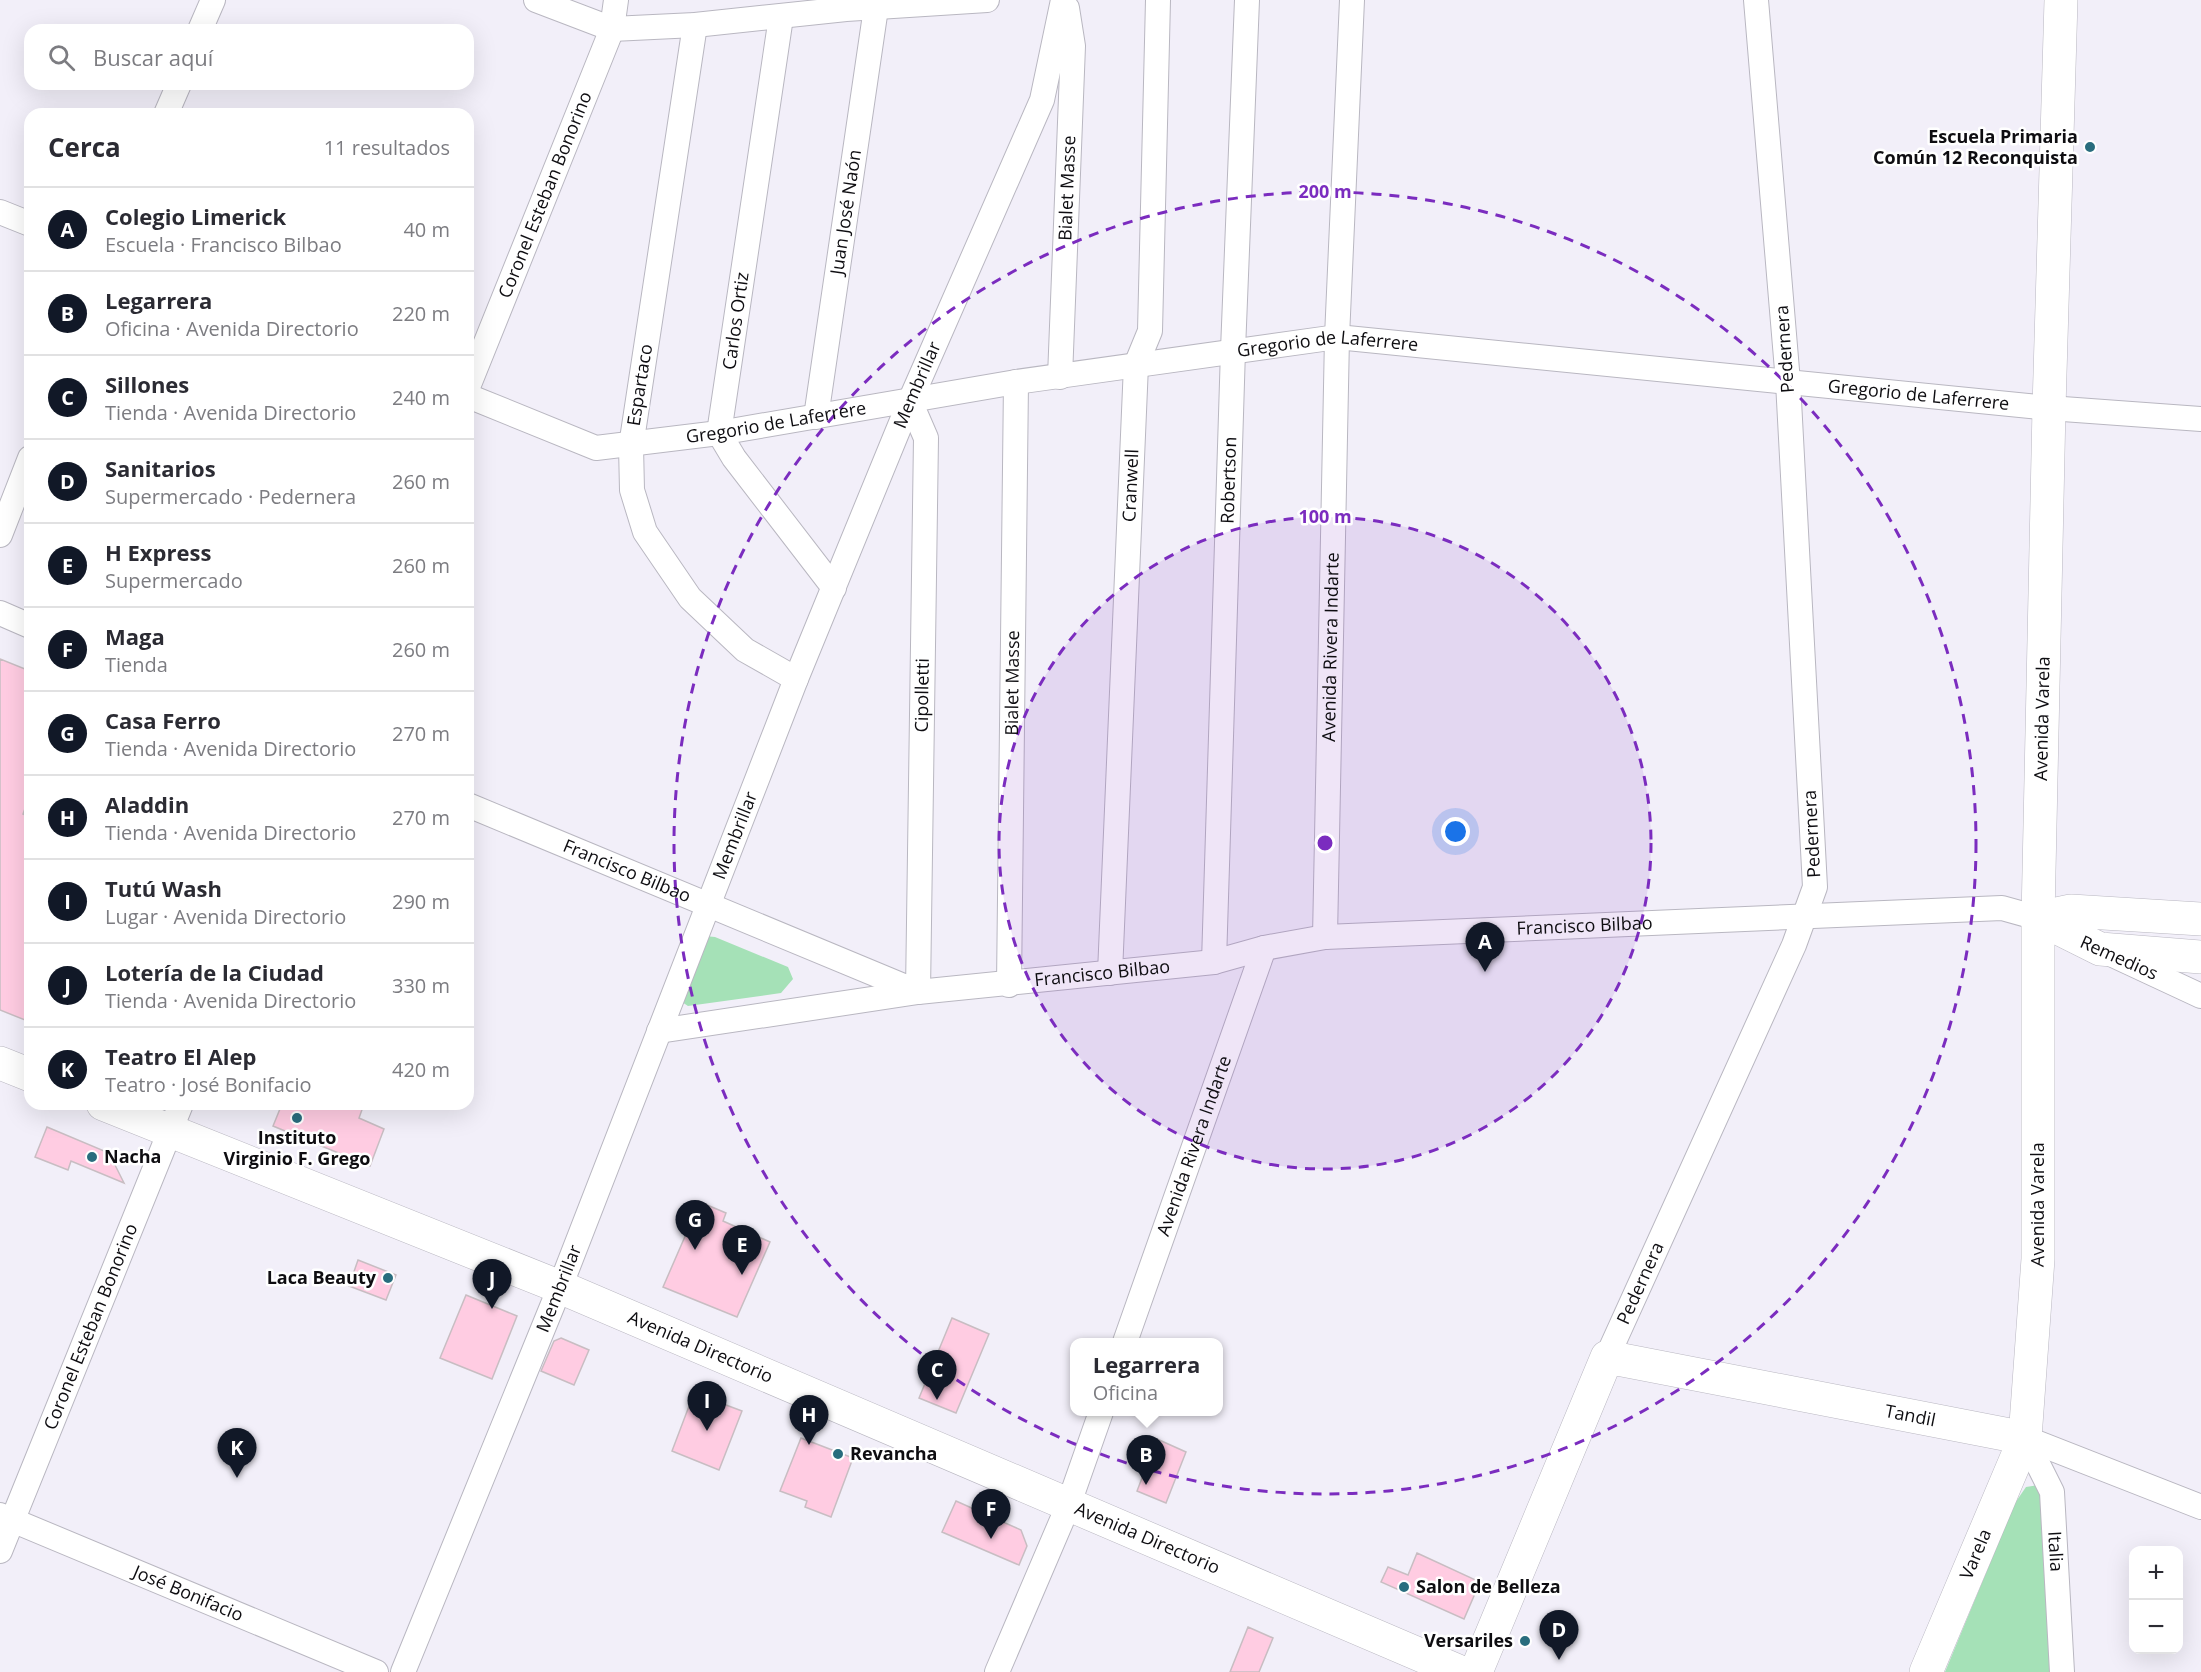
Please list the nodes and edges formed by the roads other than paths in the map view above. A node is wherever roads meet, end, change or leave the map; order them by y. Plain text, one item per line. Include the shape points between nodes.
1 (213, 0) edge
2 (536, 0) edge
3 (616, 0) edge
4 (987, 0) edge
5 (1065, 0) edge
6 (1158, 0) edge
7 (1247, 0) edge
8 (1352, 0) edge
9 (1756, 0) edge
10 (2061, 0) edge
11 (955, 2) edge
12 (846, 4) edge
13 (876, 8) junction
14 (741, 11) edge
15 (781, 17) junction
16 (203, 24) edge
17 (695, 25) junction
18 (612, 29) junction
19 (176, 90) edge
20 (168, 108) edge
21 (0, 212) edge
22 (24, 222) edge
23 (1337, 337) junction
24 (1233, 350) junction
25 (1136, 365) junction
26 (474, 372) edge
27 (1060, 377) junction
28 (1016, 382) junction
29 (1788, 382) junction
30 (474, 398) edge
31 (909, 401) junction
32 (2049, 408) junction
33 (816, 417) junction
34 (2201, 419) edge
35 (719, 433) junction
36 (631, 446) junction
37 (24, 473) edge
38 (0, 535) edge
39 (834, 588) junction
40 (0, 613) edge
41 (24, 623) edge
42 (796, 679) junction
43 (474, 807) edge
44 (707, 904) junction
45 (1805, 916) junction
46 (2038, 918) junction
47 (2201, 919) edge
48 (1325, 937) junction
49 (1264, 948) junction
50 (2100, 949) junction
51 (2201, 957) edge
52 (1214, 962) junction
53 (1110, 973) junction
54 (1009, 985) junction
55 (918, 992) junction
56 (2201, 996) edge
57 (659, 1031) junction
58 (0, 1063) edge
59 (24, 1073) edge
60 (134, 1110) edge
61 (176, 1118) edge
62 (560, 1287) junction
63 (1126, 1338) edge
64 (1607, 1357) junction
65 (1100, 1416) edge
66 (2025, 1438) junction
67 (1068, 1506) junction
68 (2201, 1507) edge
69 (6, 1518) edge
70 (0, 1551) edge
71 (376, 1672) edge
72 (403, 1672) edge
73 (997, 1672) edge
74 (1460, 1672) edge
75 (1476, 1672) edge
76 (1926, 1672) edge
77 (2062, 1672) edge

1 - 16 street
2 - 18 street
3 - 18 street, Coronel Esteban Bonorino
4 - 11 street
5 - 27 street, Bialet Masse via 1073,46
5 - 31 street, Membrillar via 1042,100
6 - 25 street, Cranwell via 1150,331
7 - 24 street, Robertson
8 - 23 street, Avenida Rivera Indarte
9 - 29 street, Pedernera
10 - 32 main road, Avenida Varela
11 - 13 street
12 - 13 street
12 - 15 street
13 - 33 street, Juan José Naón
14 - 15 street
14 - 17 street
15 - 35 street, Carlos Ortiz
17 - 18 street
17 - 36 street, Espartaco
18 - 26 street, Coronel Esteban Bonorino
19 - 20 street
21 - 22 street
23 - 24 street, Gregorio de Laferrere
23 - 29 street, Gregorio de Laferrere
23 - 48 street, Avenida Rivera Indarte
24 - 25 street, Gregorio de Laferrere
24 - 52 street, Robertson
25 - 27 street, Gregorio de Laferrere
25 - 53 street, Cranwell
27 - 28 street, Gregorio de Laferrere
28 - 31 street, Gregorio de Laferrere
28 - 54 street, Bialet Masse
29 - 32 street, Gregorio de Laferrere
29 - 45 street, Pedernera via 1815,887
30 - 36 street, Gregorio de Laferrere via 596,448
31 - 33 street, Gregorio de Laferrere
31 - 39 street, Membrillar
31 - 55 street, Cipolletti via 926,438
32 - 34 street, Gregorio de Laferrere
32 - 46 main road, Avenida Varela
33 - 35 street, Gregorio de Laferrere
35 - 36 street, Gregorio de Laferrere
35 - 39 street
36 - 42 street, Espartaco via 632,490 645,532 690,598 745,650
37 - 38 street
39 - 42 street, Membrillar
40 - 41 street
42 - 44 street, Membrillar
43 - 44 street, Francisco Bilbao
44 - 55 street, Francisco Bilbao
44 - 57 street, Membrillar
45 - 46 street, Francisco Bilbao via 2002,908
45 - 48 street, Francisco Bilbao
45 - 64 street, Pedernera
46 - 47 main road via 2071,911
46 - 50 main road, Remedios
46 - 66 main road, Avenida Varela via 2038,1259
48 - 49 street, Francisco Bilbao
49 - 52 street, Francisco Bilbao
49 - 63 street, Avenida Rivera Indarte
50 - 51 main road
50 - 56 street, Remedios
52 - 53 street, Francisco Bilbao
53 - 54 street, Francisco Bilbao
54 - 55 street, Francisco Bilbao
55 - 57 street, Francisco Bilbao
57 - 62 street, Membrillar
58 - 59 main road
60 - 61 main road, Avenida Directorio
61 - 62 main road, Avenida Directorio
61 - 69 street, Coronel Esteban Bonorino
62 - 67 main road, Avenida Directorio
62 - 72 street, Membrillar
64 - 66 main road, Tandil
64 - 75 main road, Pedernera
65 - 67 street
66 - 68 street, Tandil
66 - 76 main road, Varela
66 - 77 street, Italia via 2052,1492
67 - 73 street
67 - 74 main road, Avenida Directorio
69 - 70 street, Coronel Esteban Bonorino
69 - 71 street, José Bonifacio

